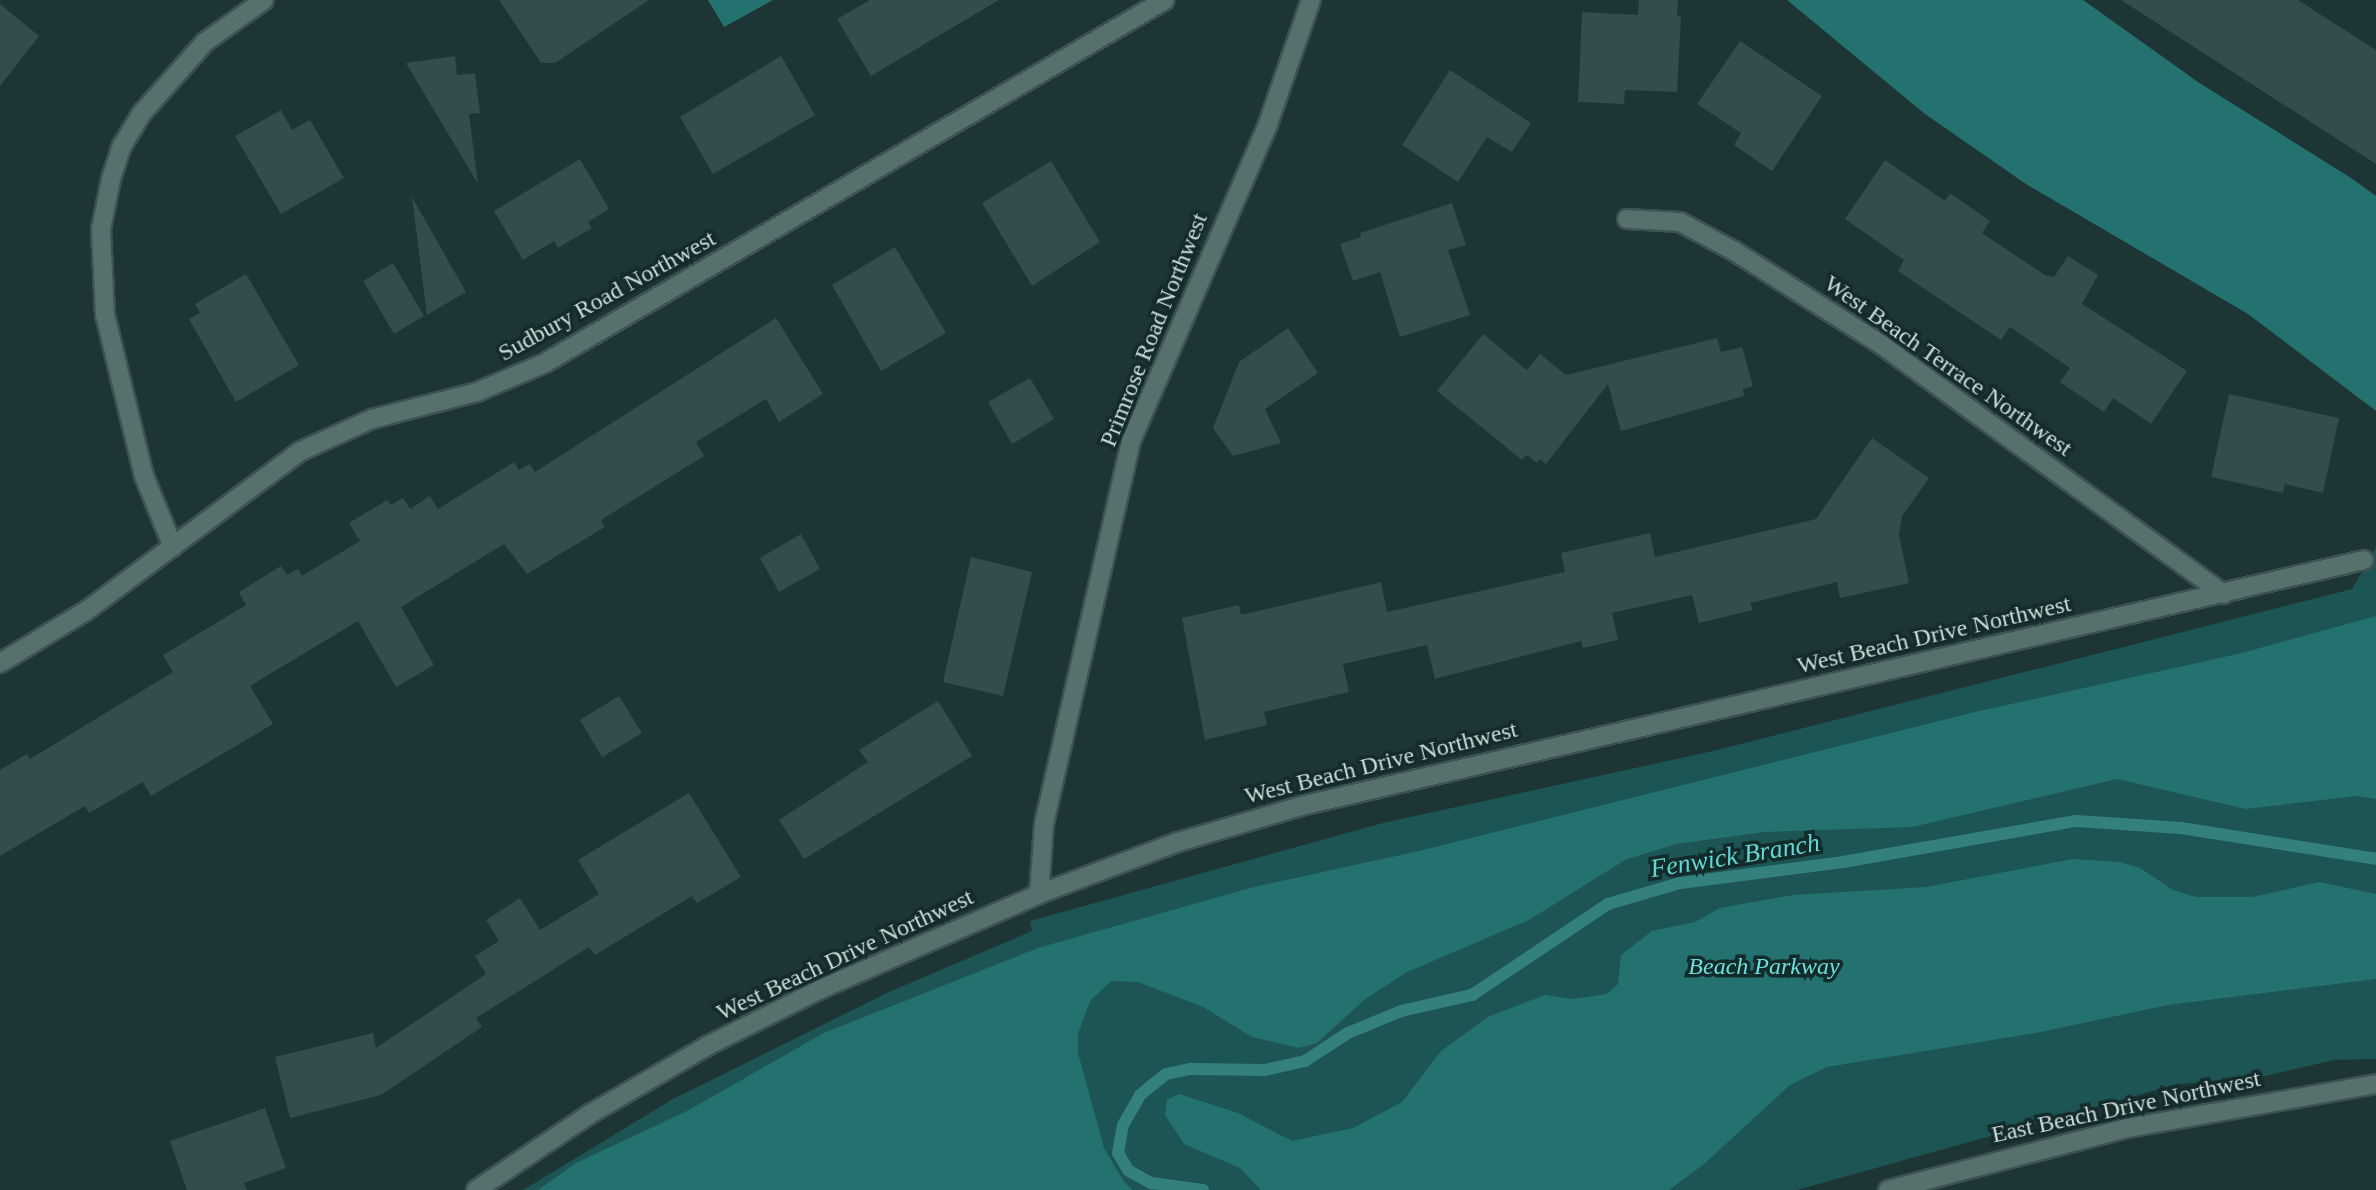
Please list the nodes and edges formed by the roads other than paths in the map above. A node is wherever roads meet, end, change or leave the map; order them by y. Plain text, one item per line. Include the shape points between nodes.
1 (264, 0) edge
2 (1165, 0) edge
3 (1311, 0) edge
4 (1627, 219) dead end
5 (173, 547) junction
6 (2364, 560) dead end
7 (2224, 594) junction
8 (0, 663) edge
9 (1040, 894) junction
10 (2376, 1084) edge
11 (476, 1190) edge
12 (1888, 1190) edge

1 - 5 street via 205,42 142,113 122,146 103,218 100,281 104,315 144,476 161,528
2 - 5 street, Sudbury Road Northwest via 545,363 477,392 372,419 302,451
3 - 9 street, Primrose Road Northwest via 1268,124 1130,441 1044,824
4 - 7 street, West Beach Terrace Northwest via 1680,222 1734,251 1882,345
5 - 8 street, Sudbury Road Northwest via 86,611
6 - 7 street, West Beach Drive Northwest
7 - 9 street, West Beach Drive Northwest via 1322,800 1178,842
9 - 11 street, West Beach Drive Northwest via 833,984 709,1045 590,1114
10 - 12 street, East Beach Drive Northwest via 2127,1128

